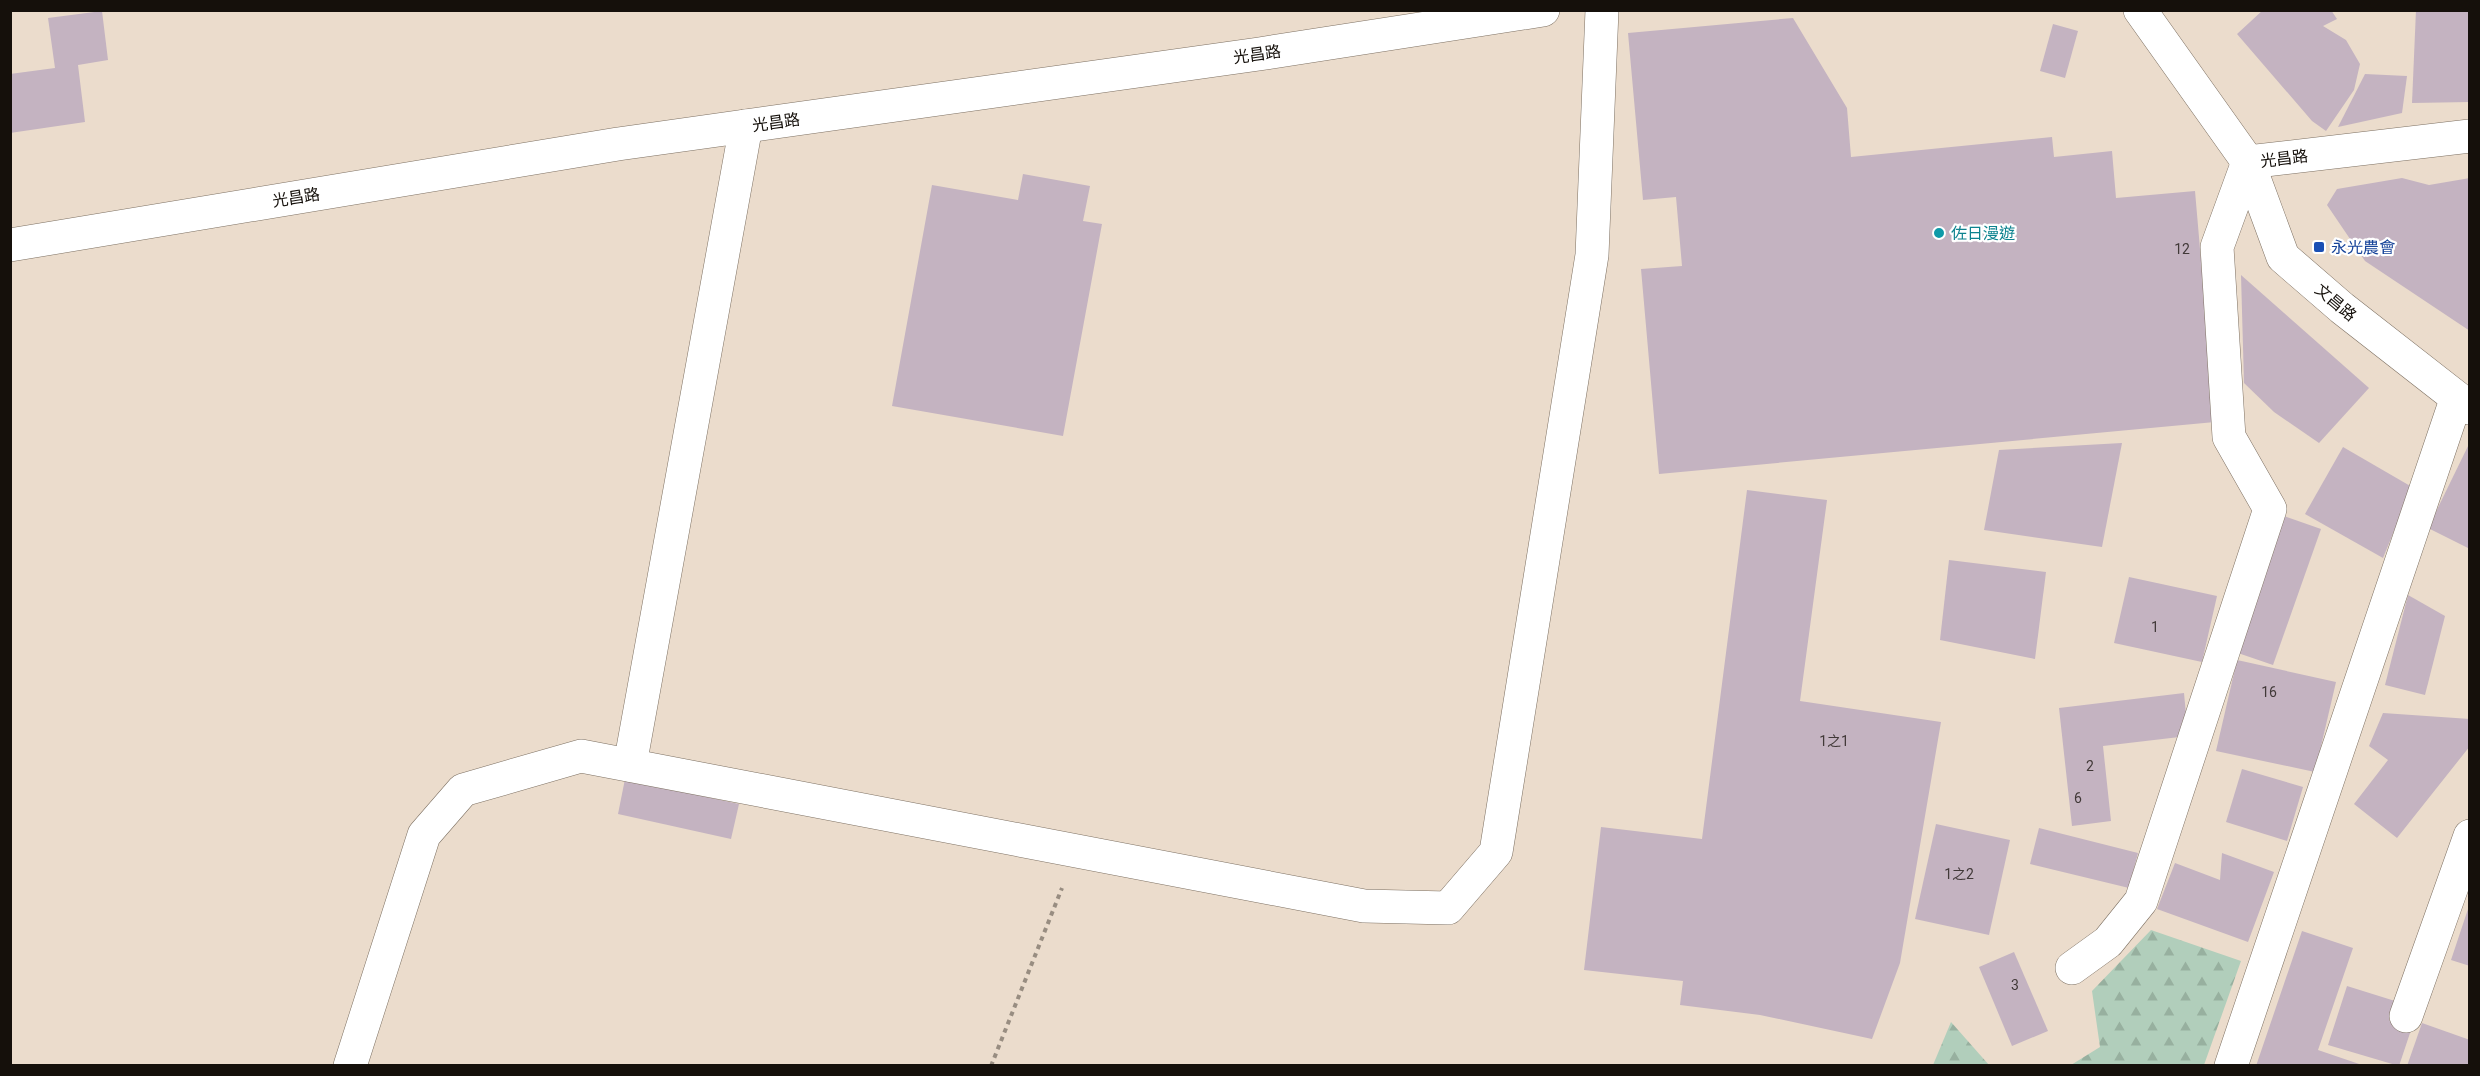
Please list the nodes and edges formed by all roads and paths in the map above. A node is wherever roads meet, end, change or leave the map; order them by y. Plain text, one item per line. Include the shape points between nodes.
1 (1544, 10) edge
2 (1602, 10) edge
3 (2140, 10) edge
4 (746, 126) junction
5 (2469, 136) edge
6 (2248, 162) junction
7 (10, 245) edge
8 (2463, 404) edge
9 (630, 765) junction
10 (2469, 836) edge
11 (1077, 851) junction
12 (2072, 968) dead end
13 (2406, 1016) dead end
14 (350, 1065) edge
15 (992, 1065) edge
16 (2231, 1065) edge

1 - 4 street, 光昌路
2 - 11 street via 1592,255 1496,852 1448,908 1364,906
3 - 6 street, 光昌路
4 - 7 street, 光昌路
4 - 9 street
5 - 6 street, 光昌路
6 - 8 street, 文昌路 via 2283,257
6 - 12 street via 2217,247 2221,318 2229,437 2270,509 2141,901 2108,942
8 - 16 street
9 - 11 street
9 - 14 street via 581,756 463,790 423,835
10 - 13 street
11 - 15 path

